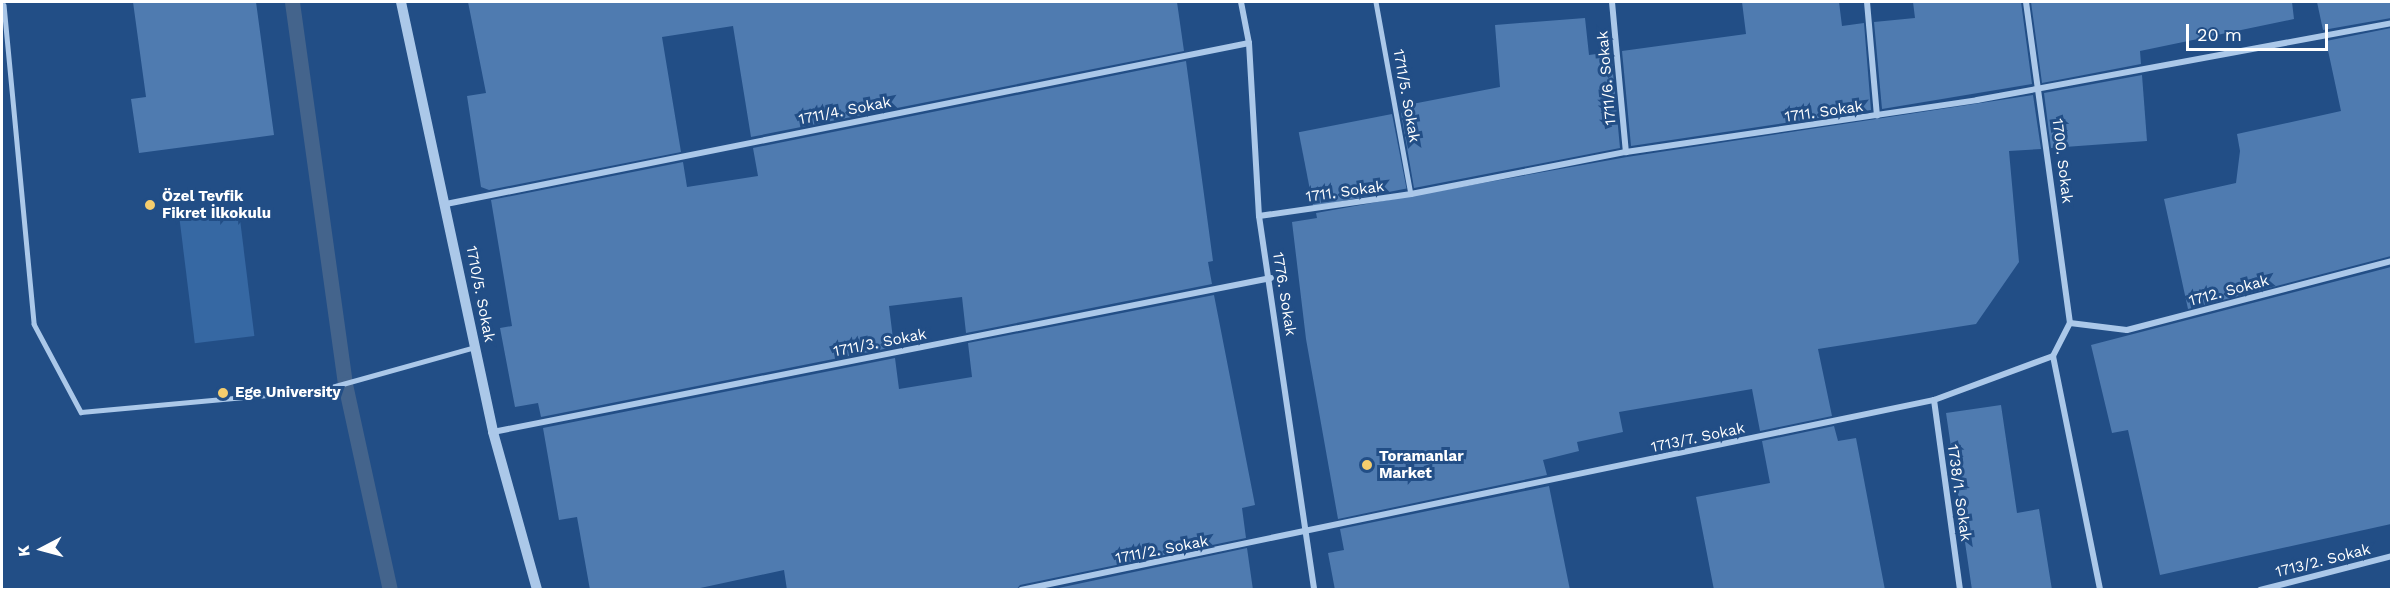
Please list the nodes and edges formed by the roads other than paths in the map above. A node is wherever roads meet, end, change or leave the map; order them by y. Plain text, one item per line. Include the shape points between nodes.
1 (401, 2) edge
2 (1241, 2) edge
3 (1376, 2) edge
4 (1612, 2) edge
5 (1867, 2) edge
6 (2026, 2) edge
7 (4, 5) dead end
8 (2391, 23) edge
9 (1249, 43) junction
10 (2041, 89) junction
11 (1877, 117) junction
12 (1626, 152) junction
13 (1412, 194) junction
14 (446, 204) junction
15 (1259, 216) junction
16 (2391, 261) edge
17 (1271, 278) junction
18 (2070, 323) junction
19 (475, 347) junction
20 (2053, 356) junction
21 (1934, 400) junction
22 (494, 432) junction
23 (1307, 533) junction
24 (2391, 556) edge
25 (537, 590) edge
26 (1021, 590) edge
27 (1314, 590) edge
28 (1960, 590) edge
29 (2100, 590) edge
30 (2260, 590) edge

1 - 14 street, 1710/5. Sokak
2 - 9 street, 1776. Sokak
3 - 13 lane, 1711/5. Sokak
4 - 12 street, 1711/6. Sokak
5 - 11 street
6 - 10 street, 1700. Sokak
7 - 19 lane via 34,324 81,412 332,388
8 - 10 street, 1711. Sokak
9 - 14 street, 1711/4. Sokak
9 - 15 street, 1776. Sokak
10 - 11 street, 1711. Sokak
10 - 18 street, 1700. Sokak
11 - 12 street, 1711. Sokak
12 - 13 street, 1711. Sokak
13 - 15 street, 1711. Sokak
14 - 19 street, 1710/5. Sokak
15 - 17 street, 1776. Sokak
16 - 18 street, 1712. Sokak via 2127,330
17 - 22 street, 1711/3. Sokak
17 - 23 street, 1776. Sokak
18 - 20 street
19 - 22 street, 1710/5. Sokak
20 - 21 street, 1713/7. Sokak
20 - 29 street
21 - 23 street, 1713/7. Sokak
21 - 28 street, 1738/1. Sokak
22 - 25 street, 1710/5. Sokak
23 - 26 street, 1711/2. Sokak
23 - 27 street, 1776. Sokak
24 - 30 street, 1713/2. Sokak

